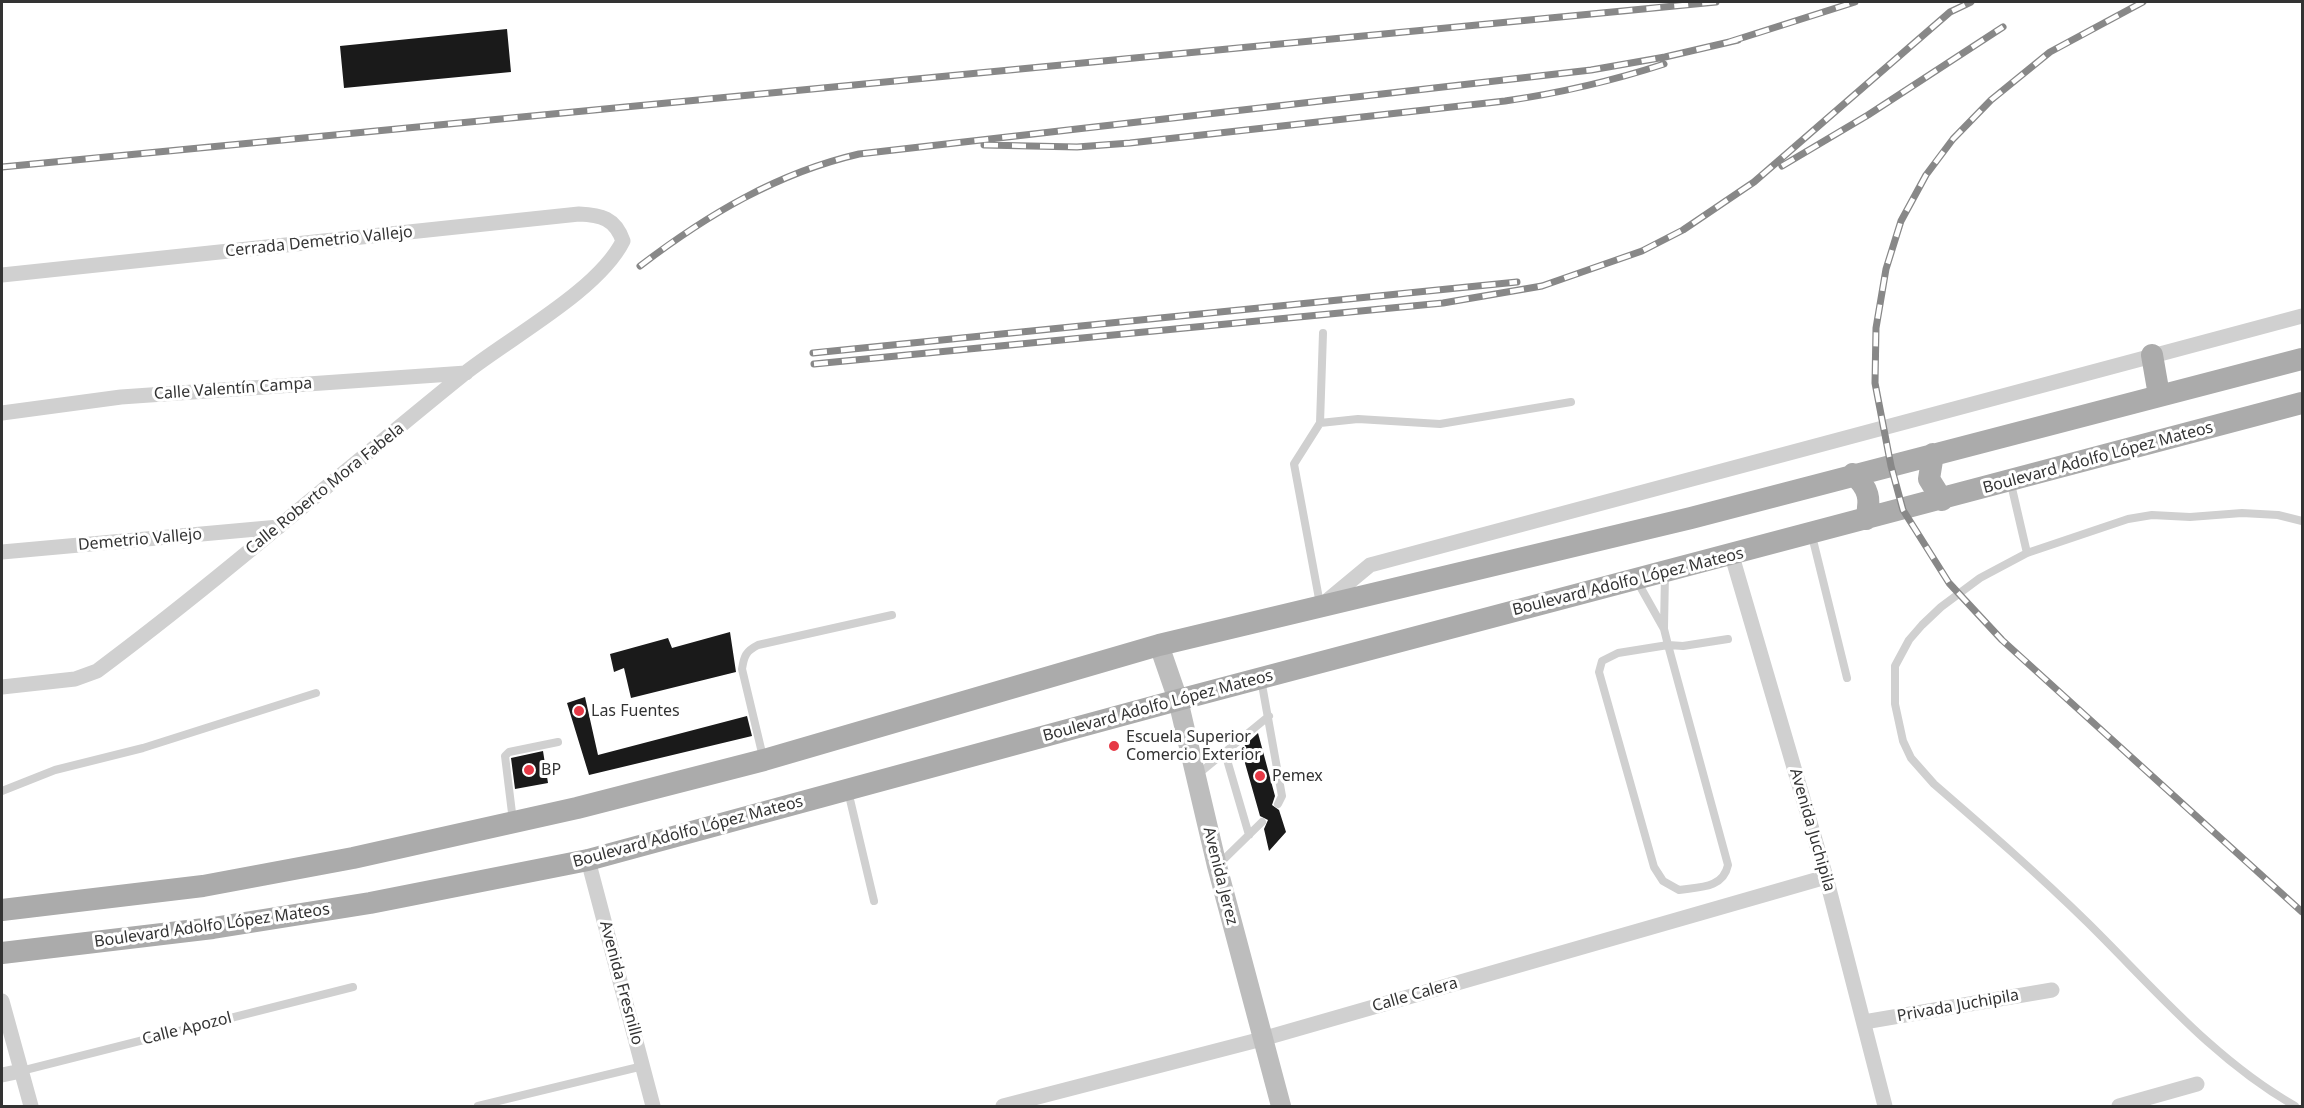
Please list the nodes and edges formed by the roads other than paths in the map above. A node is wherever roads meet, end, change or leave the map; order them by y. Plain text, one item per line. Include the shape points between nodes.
1 (622, 241) joint
2 (2, 275) edge
3 (2302, 316) edge
4 (1323, 333) dead end
5 (2152, 355) junction
6 (2302, 359) edge
7 (466, 373) junction
8 (2159, 395) junction
9 (1571, 402) dead end
10 (2302, 403) edge
11 (2, 413) edge
12 (1320, 423) junction
13 (1933, 454) junction
14 (1853, 474) junction
15 (2011, 482) junction
16 (1942, 500) junction
17 (1866, 519) junction
18 (2302, 521) edge
19 (279, 527) junction
20 (1812, 534) junction
21 (2, 552) edge
22 (2027, 553) junction
23 (1732, 556) junction
24 (1665, 572) junction
25 (1636, 579) junction
26 (1320, 606) junction
27 (892, 615) dead end
28 (1664, 629) junction
29 (1728, 639) dead end
30 (1159, 645) junction
31 (1668, 645) junction
32 (1261, 678) junction
33 (1846, 678) dead end
34 (2, 687) edge
35 (316, 693) dead end
36 (1178, 700) junction
37 (1269, 716) junction
38 (558, 742) dead end
39 (1225, 753) junction
40 (764, 760) junction
41 (1195, 776) junction
42 (848, 790) junction
43 (2, 791) edge
44 (1278, 804) dead end
45 (1262, 822) dead end
46 (514, 823) junction
47 (1249, 835) junction
48 (588, 860) junction
49 (1217, 866) junction
50 (1826, 877) junction
51 (874, 901) dead end
52 (2, 910) edge
53 (2, 953) edge
54 (353, 987) dead end
55 (2052, 990) dead end
56 (2, 1001) edge
57 (1864, 1022) junction
58 (1262, 1039) junction
59 (643, 1066) junction
60 (21, 1071) junction
61 (2, 1075) edge
62 (2197, 1083) dead end
63 (31, 1107) edge
64 (478, 1107) edge
65 (653, 1107) edge
66 (1003, 1107) edge
67 (1281, 1107) edge
68 (1885, 1107) edge
69 (2120, 1107) edge
70 (2295, 1107) edge

1 - 2 street, Cerrada Demetrio Vallejo via 618,227 607,218 579,214
1 - 7 street, Calle Roberto Mora Fabela via 614,258 572,295
3 - 5 street
4 - 12 lane
5 - 8 main road
5 - 26 street via 1370,565
6 - 8 main road
7 - 11 street, Calle Valentín Campa via 122,397
7 - 19 street, Calle Roberto Mora Fabela
8 - 13 main road
9 - 12 lane via 1440,424 1358,419
10 - 15 main road, Boulevard Adolfo López Mateos
12 - 26 lane via 1294,464
13 - 14 main road
13 - 16 main road via 1929,479
14 - 17 main road via 1869,494
14 - 26 main road via 1691,518
15 - 16 main road, Boulevard Adolfo López Mateos
15 - 22 lane
16 - 17 main road, Boulevard Adolfo López Mateos
17 - 20 main road, Boulevard Adolfo López Mateos
18 - 22 lane via 2242,513 2152,515 2128,519
19 - 21 street, Demetrio Vallejo
19 - 34 street, Calle Roberto Mora Fabela via 97,671 75,679
20 - 23 main road, Boulevard Adolfo López Mateos
20 - 33 lane
22 - 70 lane via 1980,578 1941,607 1901,652 1895,666 1895,704 1911,758 1934,784 2088,923 2190,1027 2265,1089
23 - 24 main road, Boulevard Adolfo López Mateos
23 - 50 street, Avenida Juchipila
24 - 25 main road, Boulevard Adolfo López Mateos
24 - 28 lane
25 - 28 lane
25 - 32 main road, Boulevard Adolfo López Mateos
26 - 30 main road
27 - 40 lane via 749,650 742,669
28 - 31 lane
29 - 31 lane
30 - 36 street, Avenida Jerez
30 - 40 main road
31 - 31 lane via 1612,655 1602,661 1599,672 1654,867 1663,881 1679,890 1717,883 1723,879 1728,865
32 - 36 main road, Boulevard Adolfo López Mateos
32 - 37 lane
35 - 43 lane via 143,748 55,770
36 - 41 street, Avenida Jerez
36 - 42 main road, Boulevard Adolfo López Mateos
37 - 39 lane
37 - 44 lane via 1282,796
38 - 46 lane via 509,752 506,756
39 - 41 lane
39 - 47 lane
40 - 46 main road
41 - 49 street, Avenida Jerez
42 - 48 main road, Boulevard Adolfo López Mateos
42 - 51 lane
45 - 47 lane
46 - 52 main road via 203,886
47 - 49 lane
48 - 53 main road, Boulevard Adolfo López Mateos via 246,923
48 - 59 street, Avenida Fresnillo
49 - 58 street, Avenida Jerez
50 - 57 street, Avenida Juchipila
50 - 58 street, Calle Calera
54 - 60 lane, Calle Apozol
55 - 57 street, Privada Juchipila
56 - 60 street
57 - 68 street, Avenida Juchipila
58 - 66 street, Calle Calera
58 - 67 street, Avenida Jerez
59 - 64 lane
59 - 65 street, Avenida Fresnillo
60 - 61 street
60 - 63 street
62 - 69 street

